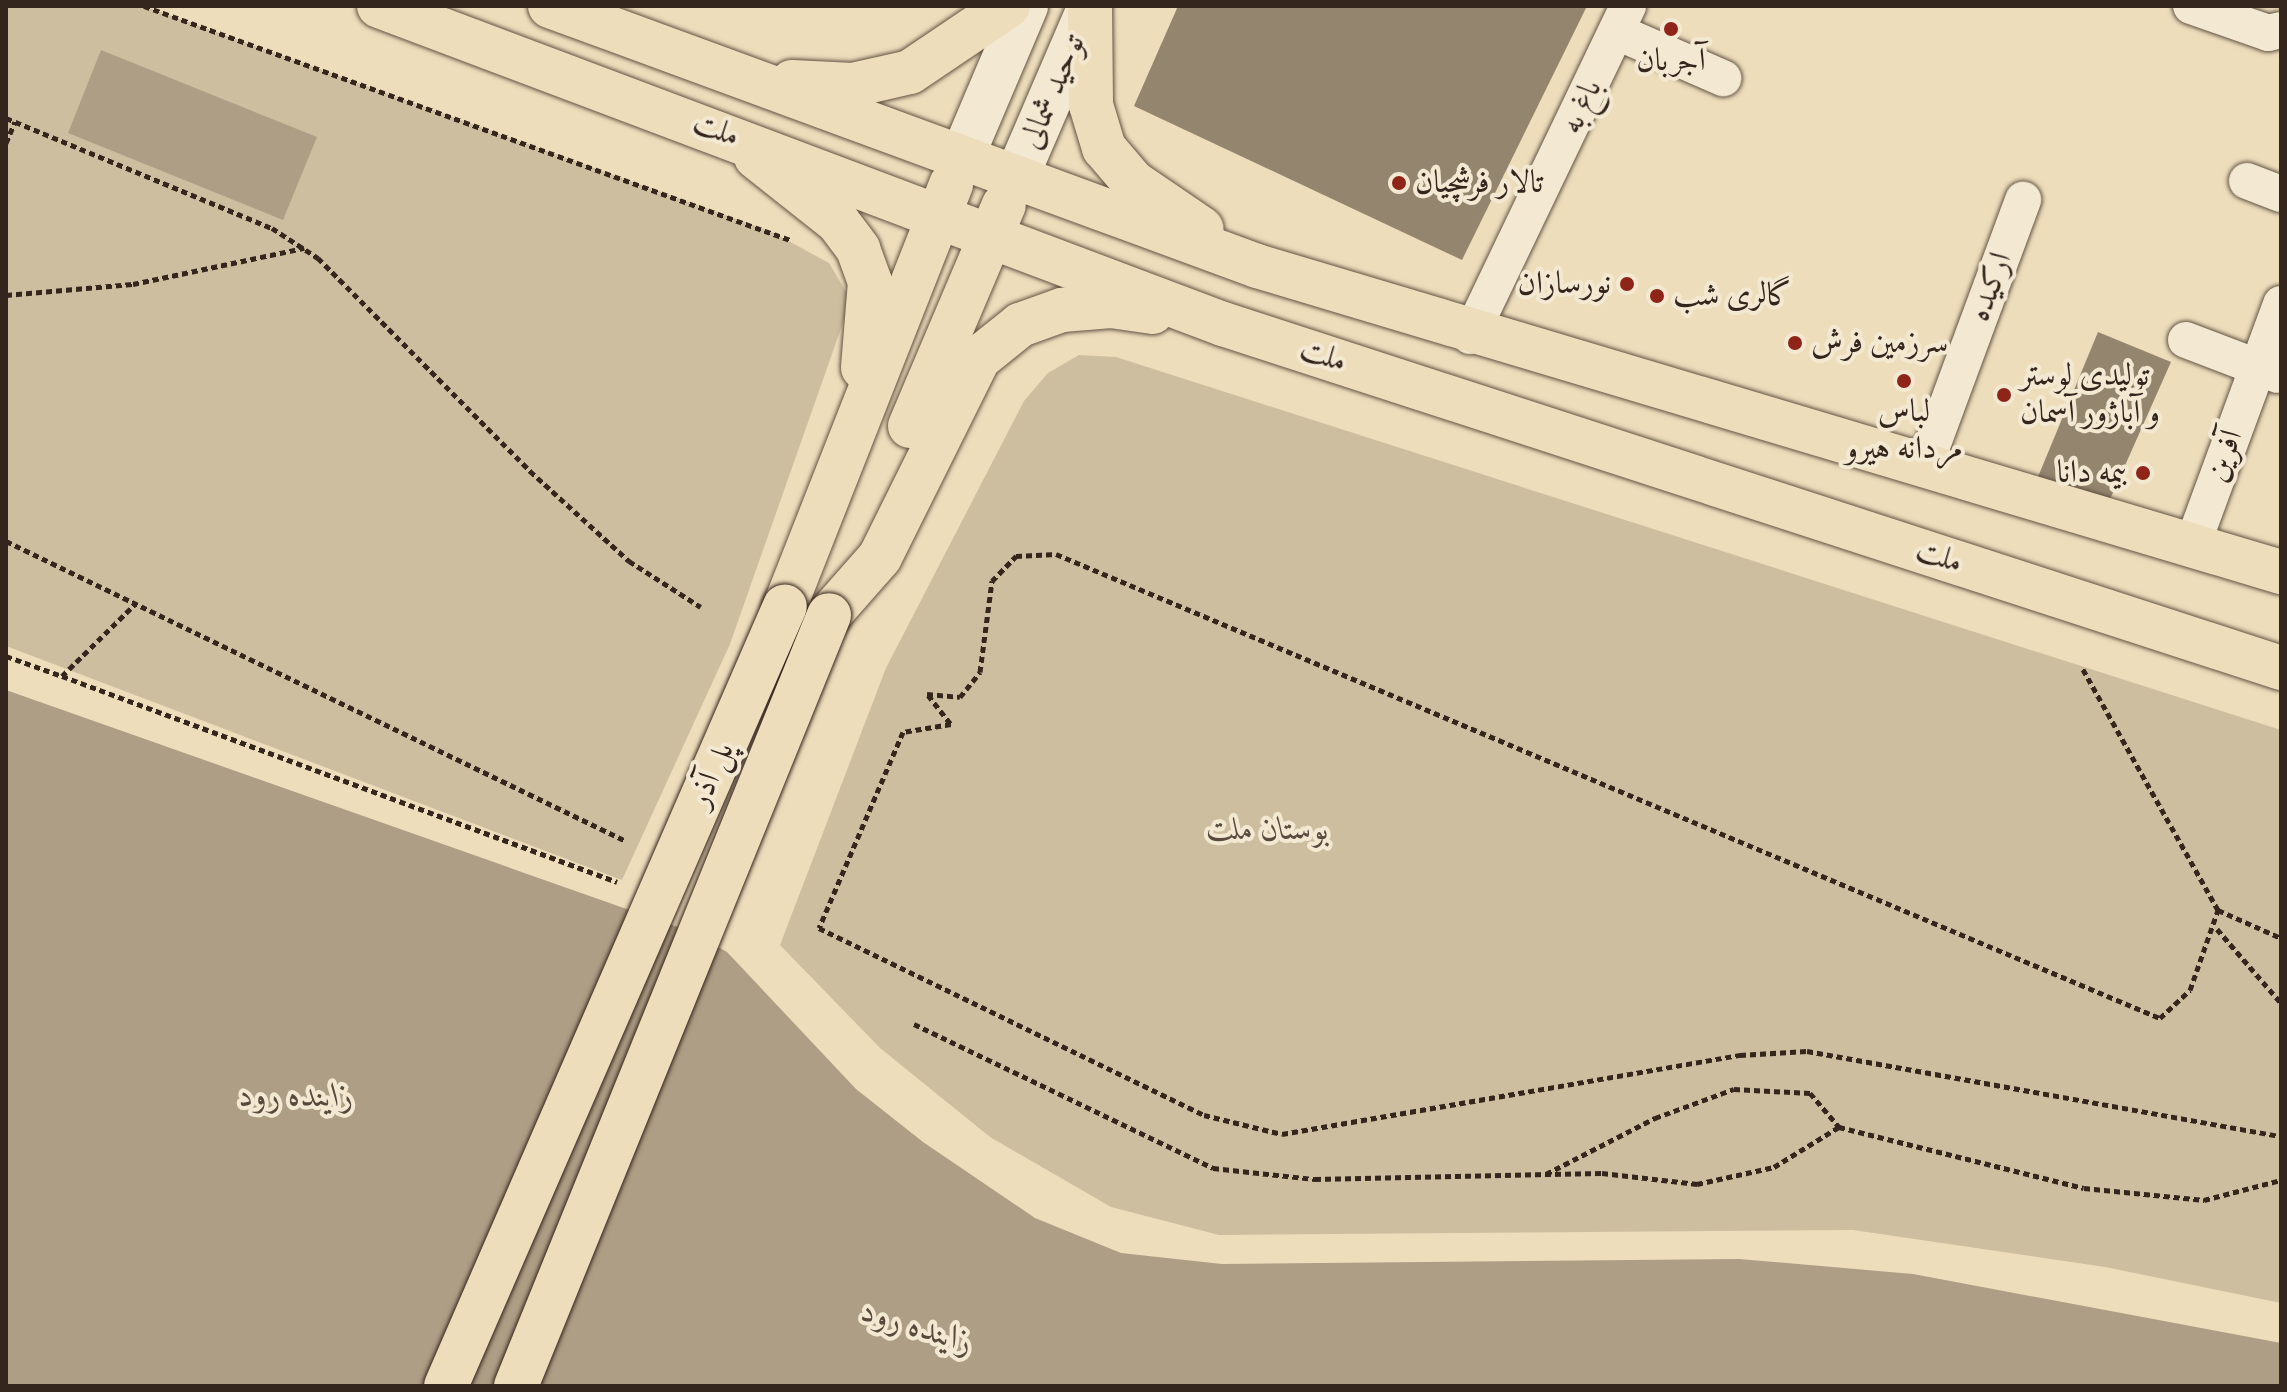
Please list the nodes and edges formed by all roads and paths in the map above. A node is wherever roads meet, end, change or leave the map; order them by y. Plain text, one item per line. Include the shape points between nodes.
1 (144, 6) edge
2 (379, 6) edge
3 (550, 6) edge
4 (1008, 6) edge
5 (1026, 6) edge
6 (1090, 6) edge
7 (2191, 6) edge
8 (1623, 19) edge
9 (2281, 30) edge
10 (1723, 78) dead end
11 (741, 79) junction
12 (6, 118) edge
13 (15, 122) junction
14 (730, 135) junction
15 (6, 143) edge
16 (962, 157) junction
17 (1016, 178) junction
18 (2247, 181) dead end
19 (2281, 194) edge
20 (2023, 200) dead end
21 (940, 213) junction
22 (992, 233) junction
23 (304, 248) junction
24 (864, 265) junction
25 (1257, 266) junction
26 (6, 295) edge
27 (2281, 304) edge
28 (1223, 324) junction
29 (1470, 336) junction
30 (2186, 340) dead end
31 (2270, 371) edge
32 (853, 435) junction
33 (1925, 465) junction
34 (6, 541) edge
35 (2192, 546) junction
36 (2281, 572) edge
37 (135, 604) junction
38 (701, 607) dead end
39 (829, 615) junction
40 (6, 656) edge
41 (2082, 668) dead end
42 (2281, 668) edge
43 (62, 676) junction
44 (624, 840) dead end
45 (617, 882) dead end
46 (2218, 910) junction
47 (2217, 929) junction
48 (2281, 938) edge
49 (2281, 1003) edge
50 (914, 1024) dead end
51 (1839, 1127) junction
52 (2281, 1136) edge
53 (1545, 1174) junction
54 (2281, 1180) edge
55 (446, 1386) edge
56 (516, 1386) edge

1 - 24 path
2 - 14 main road, ملت
3 - 11 main road, ملت
4 - 11 main road via 910,72 853,85
5 - 16 main road, توحید شمالی
6 - 17 main road, توحید شمالی
6 - 25 main road via 1091,105 1104,148 1133,182
7 - 9 street via 2268,33
8 - 10 street
8 - 29 street, باغ به
11 - 16 main road, ملت
12 - 13 path
13 - 15 path
13 - 23 path via 272,228
14 - 21 main road, ملت
14 - 24 main road via 838,222
16 - 17 main road, ملت
16 - 21 main road, پل آذر
17 - 22 main road, پل آذر
17 - 25 main road, ملت
18 - 19 street
20 - 33 street, ارکیده
21 - 22 main road, ملت
21 - 32 main road, پل آذر
22 - 28 main road, ملت
22 - 39 main road, پل آذر
23 - 26 path via 133,284
23 - 38 path via 629,561
24 - 32 main road via 870,326
25 - 29 main road, ملت
27 - 31 street, آفرین
28 - 39 main road via 1111,306 1020,325 979,358 880,557
28 - 42 main road, ملت
29 - 33 main road, ملت
30 - 31 street
31 - 35 street, آفرین
32 - 55 main road, پل آذر, bridge via 785,606
33 - 35 main road, ملت
34 - 37 path
35 - 36 main road, ملت
37 - 43 path
37 - 44 path
39 - 56 main road, پل آذر, bridge
40 - 43 path
41 - 46 path
43 - 45 path
46 - 47 path
46 - 48 path
47 - 49 path
47 - 52 path via 2190,990 2160,1018 1056,554 1016,556 992,581 980,672 960,697 927,694 951,724 903,732 819,928 1204,1115 1282,1134 1740,1055 1807,1051
50 - 53 path via 1213,1168 1315,1179
51 - 53 path via 1774,1167 1697,1184
51 - 53 path via 1810,1093 1734,1089 1655,1118
51 - 54 path via 2084,1188 2204,1200

